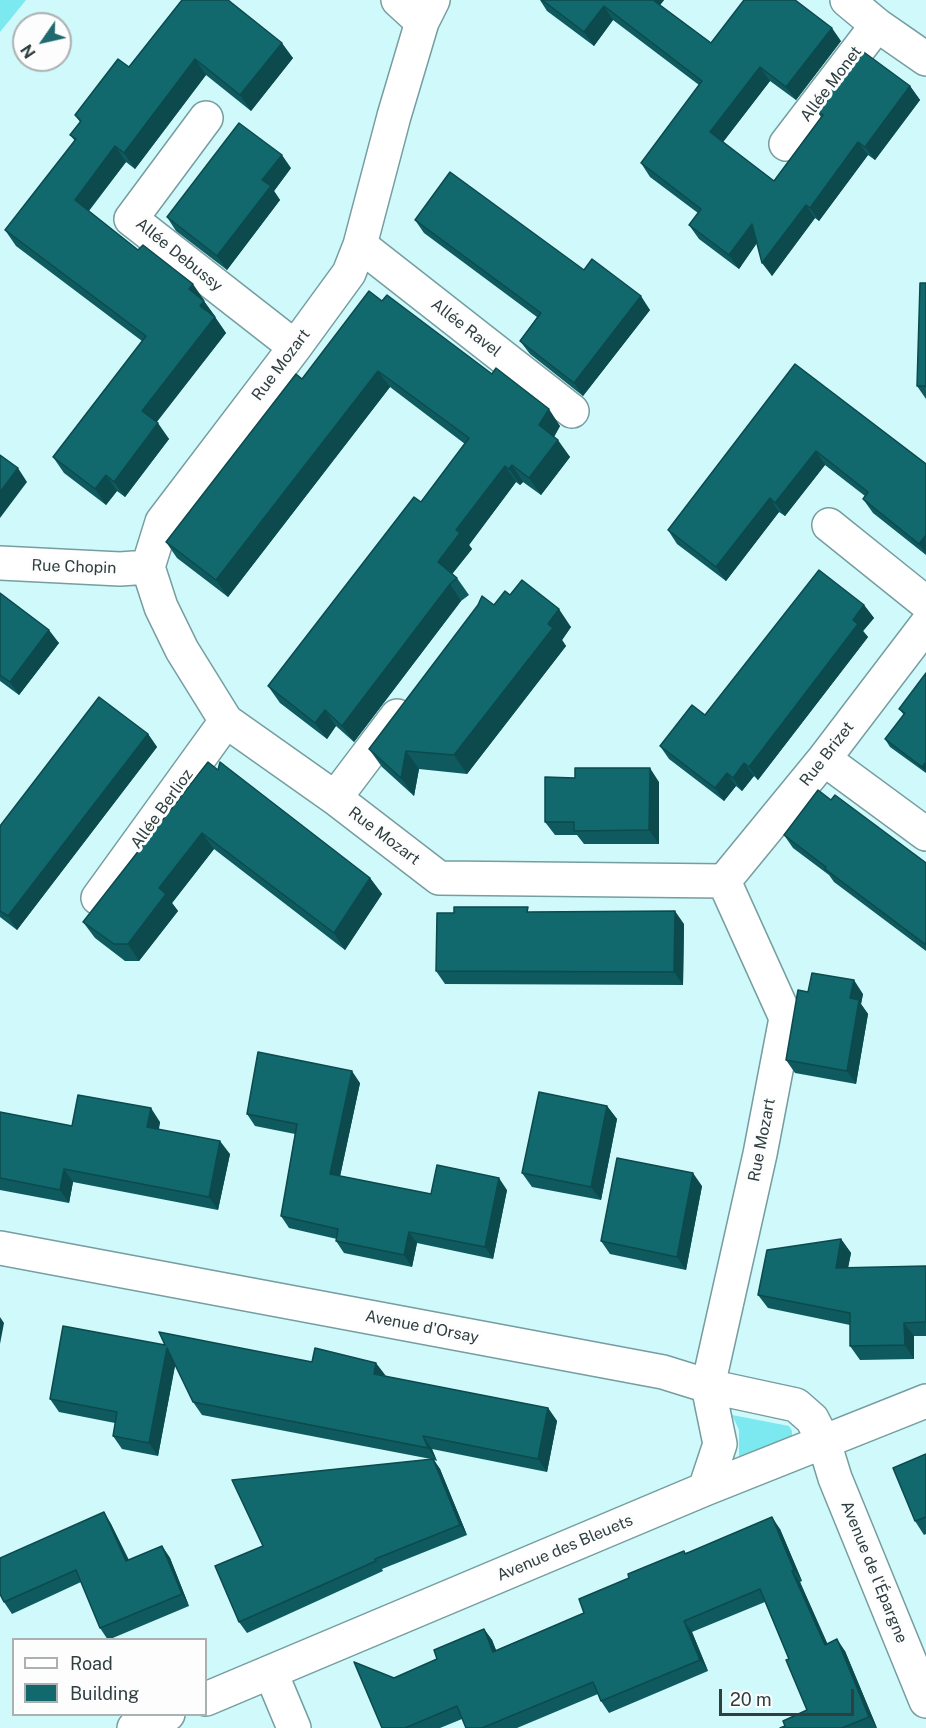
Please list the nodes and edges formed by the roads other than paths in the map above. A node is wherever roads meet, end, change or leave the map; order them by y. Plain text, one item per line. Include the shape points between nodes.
1 (398, 0) edge
2 (847, 0) edge
3 (428, 11) edge
4 (877, 25) junction
5 (926, 59) edge
6 (206, 118) dead end
7 (786, 144) dead end
8 (360, 245) junction
9 (295, 347) junction
10 (572, 411) dead end
11 (829, 525) dead end
12 (0, 563) edge
13 (148, 567) junction
14 (926, 603) edge
15 (926, 625) edge
16 (412, 696) edge
17 (226, 721) junction
18 (824, 759) junction
19 (335, 798) junction
20 (926, 834) edge
21 (724, 881) junction
22 (98, 898) edge
23 (0, 1248) edge
24 (708, 1386) junction
25 (926, 1401) edge
26 (824, 1442) junction
27 (705, 1489) junction
28 (271, 1673) junction
29 (207, 1699) edge
30 (926, 1701) edge
31 (163, 1716) edge
32 (134, 1728) edge
33 (294, 1728) edge

1 - 3 street
2 - 4 street
3 - 8 street, Rue Mozart via 394,116
4 - 5 street
4 - 7 street, Allée Monet
6 - 9 street, Allée Debussy via 131,219
8 - 9 street, Rue Mozart via 349,273
8 - 10 street, Allée Ravel
9 - 13 street, Rue Mozart via 162,522
11 - 14 street
12 - 13 street, Rue Chopin
13 - 17 street, Rue Mozart via 161,608 182,650
15 - 18 street, Rue Brizet
16 - 19 street
17 - 19 street, Rue Mozart
17 - 22 street, Allée Berlioz
18 - 20 street
18 - 21 street, Rue Brizet
19 - 21 street, Rue Mozart via 439,878
21 - 24 street, Rue Mozart via 786,1018
23 - 24 street, Avenue d'Orsay via 663,1371
24 - 26 street, Avenue d'Orsay via 796,1405 812,1419
24 - 27 street, Rue Mozart via 720,1444
25 - 26 street, Avenue des Bleuets
26 - 27 street, Avenue des Bleuets
26 - 30 street, Avenue de l'Épargne
27 - 28 street, Avenue des Bleuets
28 - 29 street, Avenue des Bleuets
28 - 33 street
31 - 32 street

